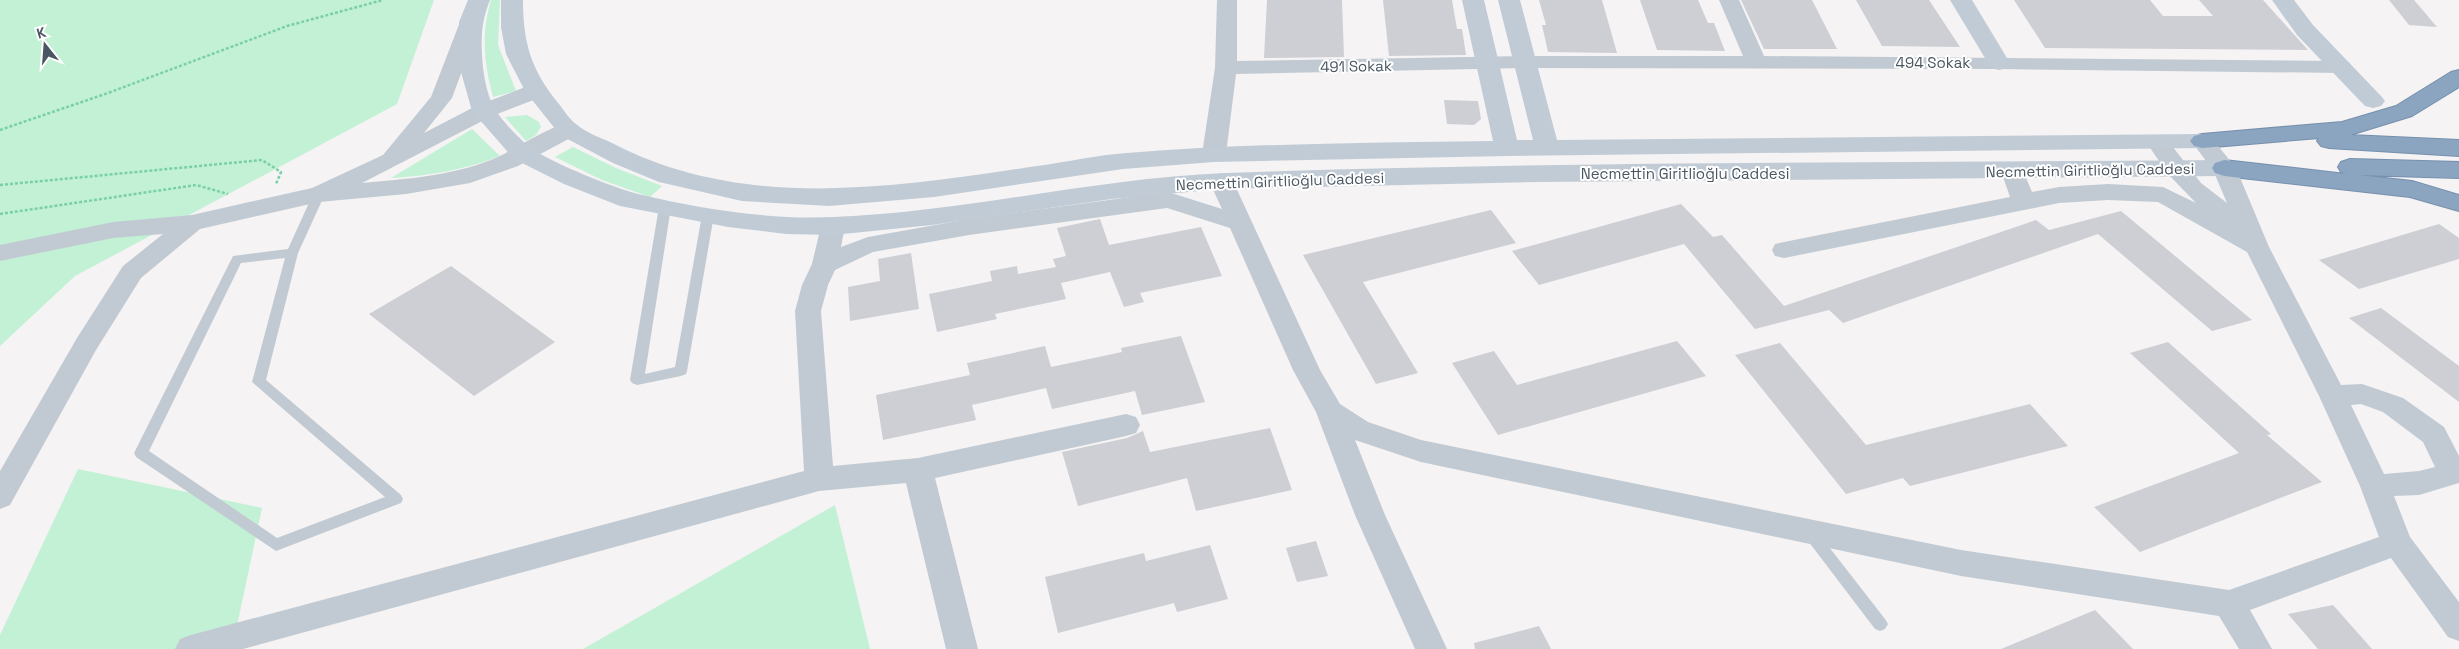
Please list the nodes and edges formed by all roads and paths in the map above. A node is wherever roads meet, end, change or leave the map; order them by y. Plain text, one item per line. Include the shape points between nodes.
1 (383, 0) edge
2 (479, 0) edge
3 (512, 0) edge
4 (1227, 0) edge
5 (1473, 0) edge
6 (1509, 0) edge
7 (1730, 0) edge
8 (1961, 0) edge
9 (2283, 0) edge
10 (470, 22) junction
11 (1526, 62) junction
12 (1756, 62) junction
13 (1999, 62) junction
14 (1487, 64) junction
15 (2341, 67) junction
16 (1226, 68) junction
17 (2459, 77) edge
18 (536, 91) junction
19 (2373, 102) dead end
20 (484, 111) junction
21 (0, 130) edge
22 (568, 130) junction
23 (2202, 141) junction
24 (2157, 142) junction
25 (1507, 148) junction
26 (1547, 148) junction
27 (2459, 148) edge
28 (523, 154) junction
29 (391, 160) junction
30 (1218, 168) junction
31 (2224, 168) junction
32 (2176, 169) junction
33 (2459, 170) edge
34 (2013, 171) junction
35 (0, 185) edge
36 (275, 186) dead end
37 (319, 194) junction
38 (2024, 202) junction
39 (2459, 203) edge
40 (665, 207) junction
41 (0, 214) edge
42 (236, 214) junction
43 (708, 215) junction
44 (192, 223) junction
45 (1240, 223) junction
46 (833, 226) junction
47 (2257, 247) junction
48 (1784, 250) dead end
49 (292, 253) junction
50 (0, 254) edge
51 (824, 264) junction
52 (2334, 396) junction
53 (1330, 412) junction
54 (1126, 425) dead end
55 (918, 470) junction
56 (819, 479) junction
57 (2376, 486) junction
58 (0, 498) edge
59 (1809, 531) junction
60 (2398, 543) junction
61 (2229, 604) junction
62 (1880, 624) dead end
63 (2459, 627) edge
64 (190, 649) edge
65 (962, 649) edge
66 (1430, 649) edge
67 (2256, 649) edge

1 - 21 path via 287,26
2 - 10 street, Necmettin Giritlioğlu Caddesi
3 - 18 street, Necmettin Giritlioğlu Caddesi via 517,54
4 - 16 street
5 - 14 street
6 - 11 street
7 - 12 street
8 - 13 street
9 - 15 street via 2305,30
10 - 20 street, Necmettin Giritlioğlu Caddesi via 472,72
10 - 29 street via 441,98
11 - 12 street, 494 Sokak
11 - 14 street, 494 Sokak
11 - 26 street
12 - 13 street, 494 Sokak
13 - 15 street, 494 Sokak
14 - 16 street, 491 Sokak
14 - 25 street
15 - 19 street
16 - 30 street
17 - 23 highway via 2404,110 2344,129
18 - 20 street
18 - 22 street, Necmettin Giritlioğlu Caddesi
20 - 28 street, Necmettin Giritlioğlu Caddesi
20 - 29 street
22 - 28 street
22 - 30 street, Necmettin Giritlioğlu Caddesi via 622,158 668,176 742,193 829,198 934,189 1123,161
23 - 24 street, Necmettin Giritlioğlu Caddesi
23 - 27 highway via 2323,141
23 - 31 street
24 - 26 street, Necmettin Giritlioğlu Caddesi
24 - 32 street
25 - 26 street, Necmettin Giritlioğlu Caddesi
25 - 30 street, Necmettin Giritlioğlu Caddesi
28 - 37 street via 488,170 453,179
28 - 40 street, Necmettin Giritlioğlu Caddesi via 629,200
29 - 37 street
30 - 34 street, Necmettin Giritlioğlu Caddesi via 1548,174
30 - 45 street
30 - 46 street, Necmettin Giritlioğlu Caddesi via 1112,191 932,217
31 - 32 street, Necmettin Giritlioğlu Caddesi
31 - 33 highway via 2418,167
31 - 39 highway via 2412,190
31 - 47 street
32 - 34 street, Necmettin Giritlioğlu Caddesi
32 - 47 street
34 - 38 street
35 - 36 path via 262,160 281,172
37 - 42 street
37 - 49 lane
38 - 47 street via 2059,195 2108,192 2163,195
38 - 48 street
40 - 43 street, Necmettin Giritlioğlu Caddesi
40 - 43 lane via 637,380 681,371
41 - 42 path via 196,184 237,197
42 - 44 street
43 - 46 street, Necmettin Giritlioğlu Caddesi via 786,225
44 - 50 street via 113,230
44 - 58 street via 132,272 86,344
45 - 51 street via 1168,200 987,224 877,244
45 - 53 street via 1307,370
46 - 51 street
47 - 52 street
49 - 49 lane via 237,259 142,453 276,546 396,499 259,382
51 - 56 street via 808,311
52 - 57 street
52 - 57 street via 2362,394 2393,405 2434,435 2453,473 2419,483
53 - 59 street via 1358,430 1421,451
53 - 66 street via 1370,515
54 - 55 street
55 - 56 street
55 - 65 street
56 - 64 street
57 - 60 street
59 - 61 street via 1961,563
59 - 62 lane
60 - 61 street
60 - 63 street
61 - 67 street

